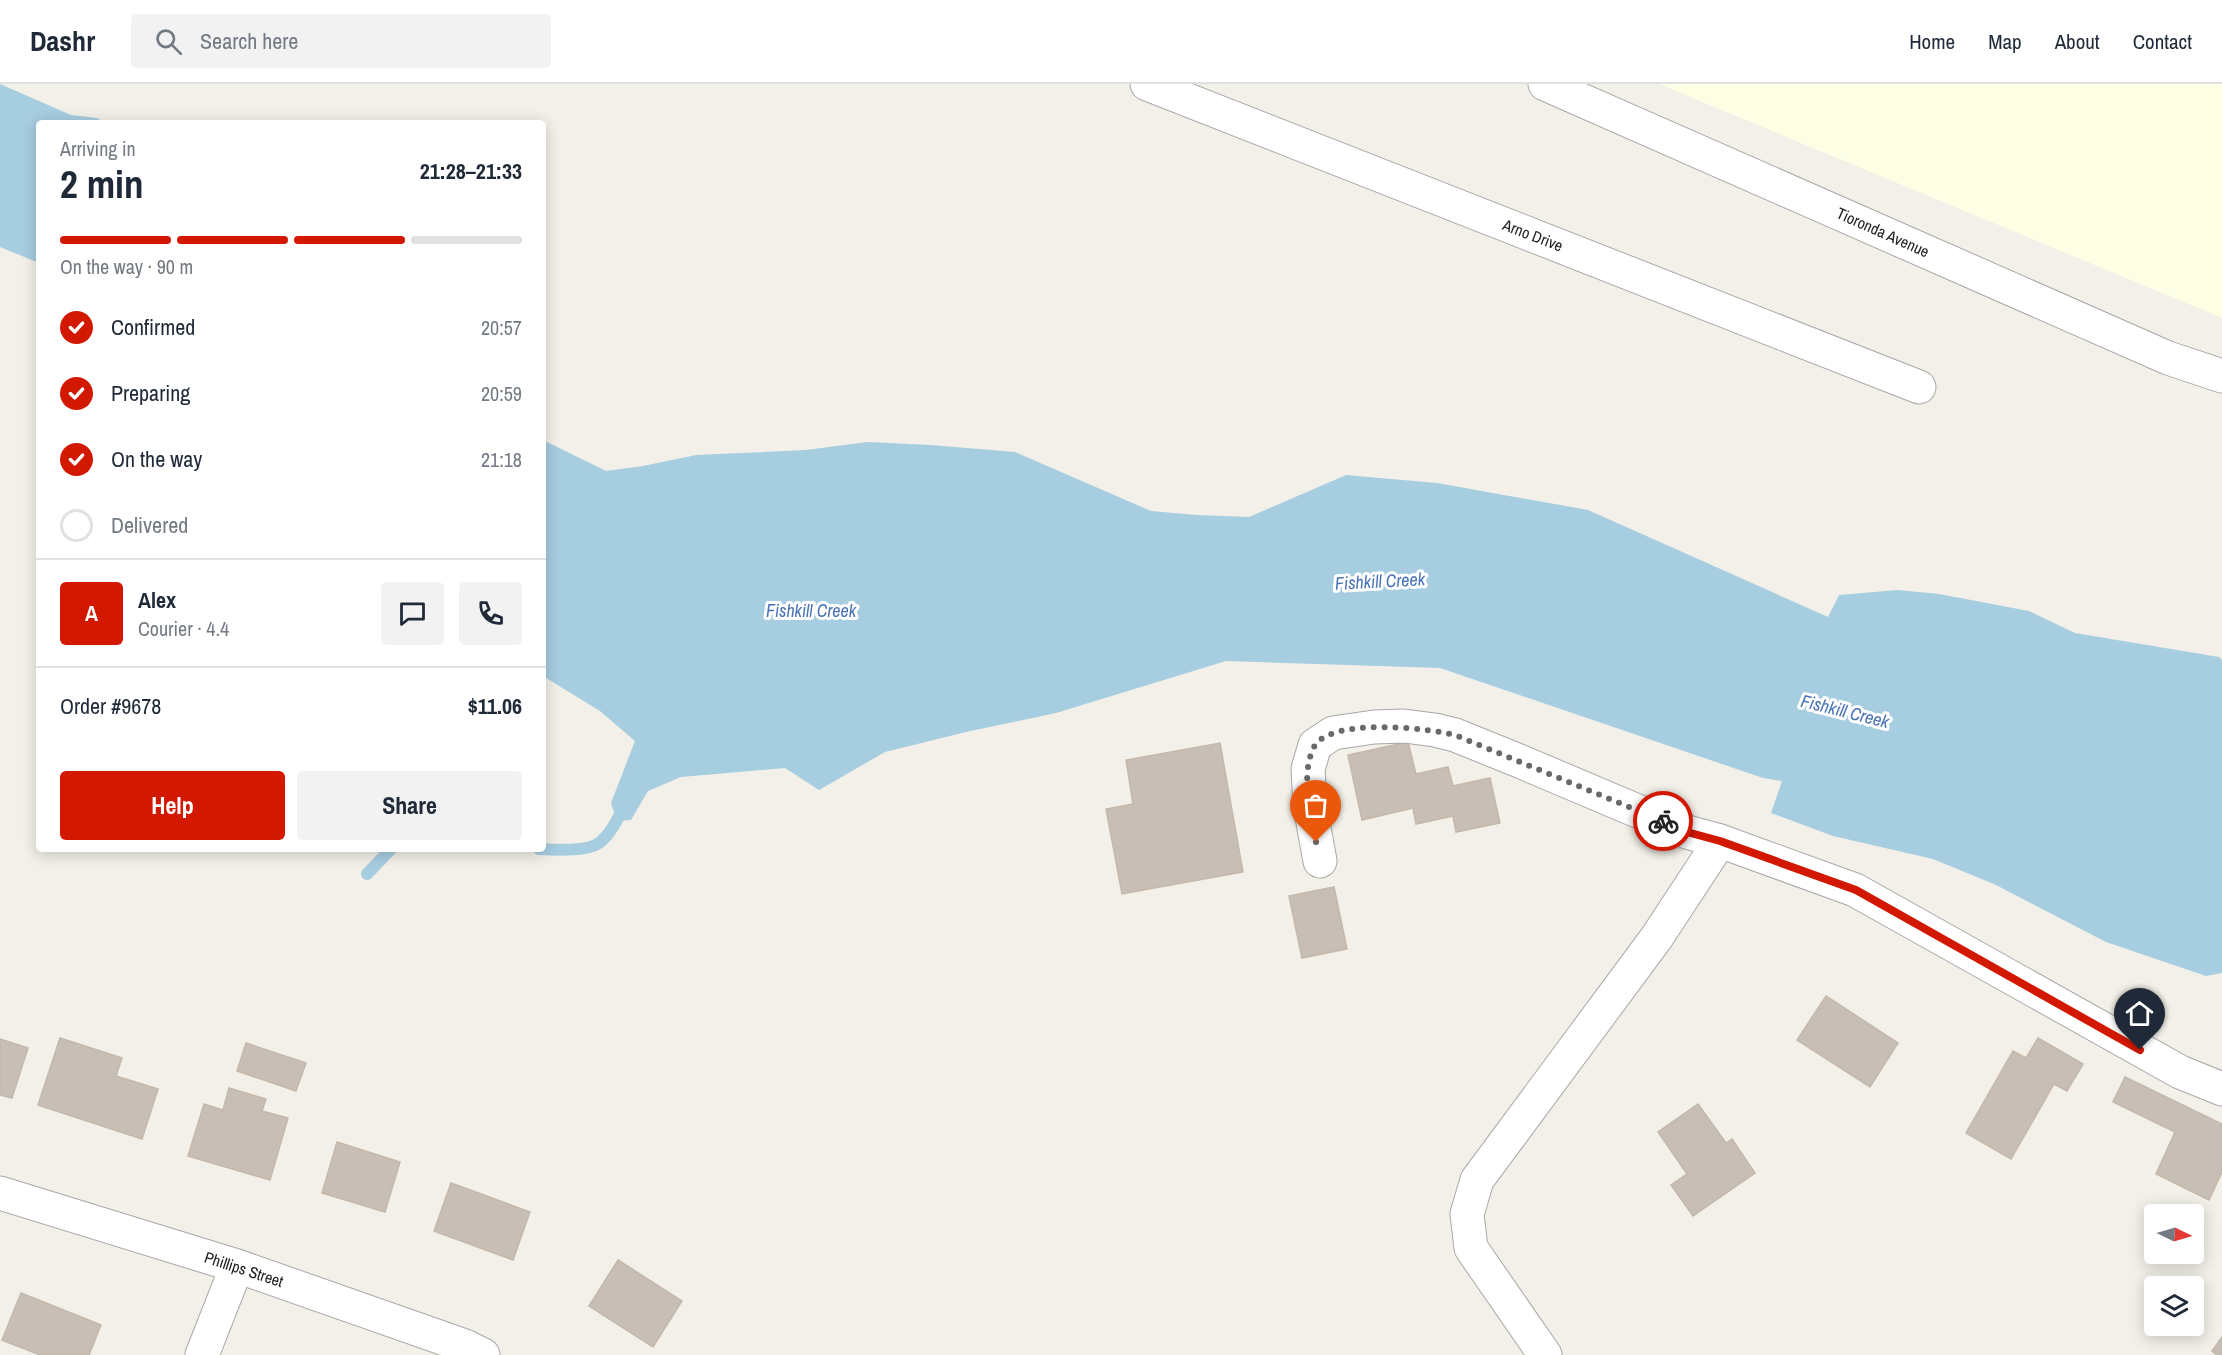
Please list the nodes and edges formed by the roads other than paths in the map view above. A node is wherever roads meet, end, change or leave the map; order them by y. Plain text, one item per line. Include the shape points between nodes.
1 (1147, 84) edge
2 (1545, 84) edge
3 (2222, 376) edge
4 (1919, 387) dead end
5 (1720, 841) junction
6 (1320, 861) dead end
7 (2222, 1089) edge
8 (0, 1193) edge
9 (237, 1266) junction
10 (202, 1355) edge
11 (483, 1355) edge
12 (1545, 1355) edge

1 - 4 street, Arno Drive
2 - 3 street, Tioronda Avenue via 2168,358
5 - 6 street via 1687,832 1455,735 1404,726 1374,727 1333,733 1315,745 1308,769
5 - 7 street via 1856,890 2180,1072
5 - 12 street via 1657,937 1478,1180 1467,1214 1471,1248
8 - 9 street, Phillips Street
9 - 10 street
9 - 11 street, Phillips Street

